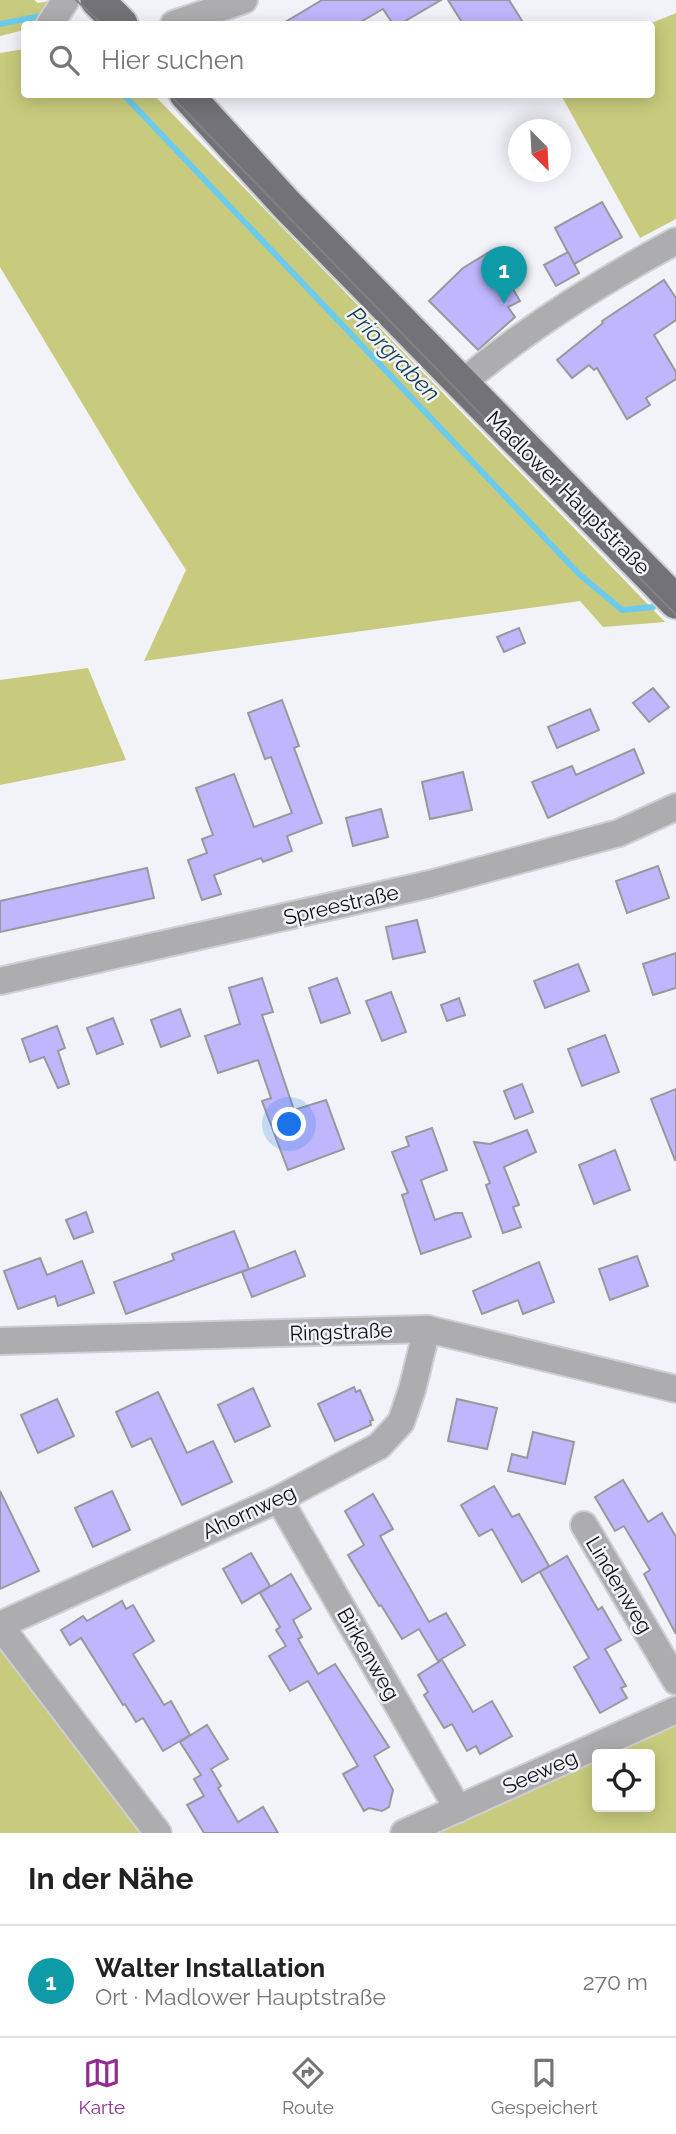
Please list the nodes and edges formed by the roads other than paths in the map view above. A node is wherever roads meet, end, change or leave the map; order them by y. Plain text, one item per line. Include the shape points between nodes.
1 (97, 0) edge
2 (244, 0) edge
3 (118, 21) edge
4 (182, 21) edge
5 (190, 98) edge
6 (676, 241) edge
7 (461, 384) junction
8 (676, 602) edge
9 (675, 812) edge
10 (0, 981) edge
11 (427, 1329) junction
12 (0, 1341) edge
13 (676, 1389) edge
14 (279, 1499) junction
15 (584, 1525) dead end
16 (0, 1625) edge
17 (676, 1681) edge
18 (676, 1710) edge
19 (458, 1809) junction
20 (158, 1833) edge
21 (404, 1833) edge

1 - 3 main road
2 - 4 street
5 - 7 main road, Madlower Hauptstraße
6 - 7 street via 576,299
7 - 8 main road, Madlower Hauptstraße
9 - 10 street, Spreestraße via 619,833 430,884
11 - 12 street, Ringstraße
11 - 13 street, Ringstraße
11 - 14 street, Ahornweg via 401,1422 379,1446
14 - 16 street, Ahornweg
14 - 19 street, Birkenweg
15 - 17 street, Lindenweg
16 - 20 street
18 - 19 street, Seeweg
19 - 21 street, Seeweg

